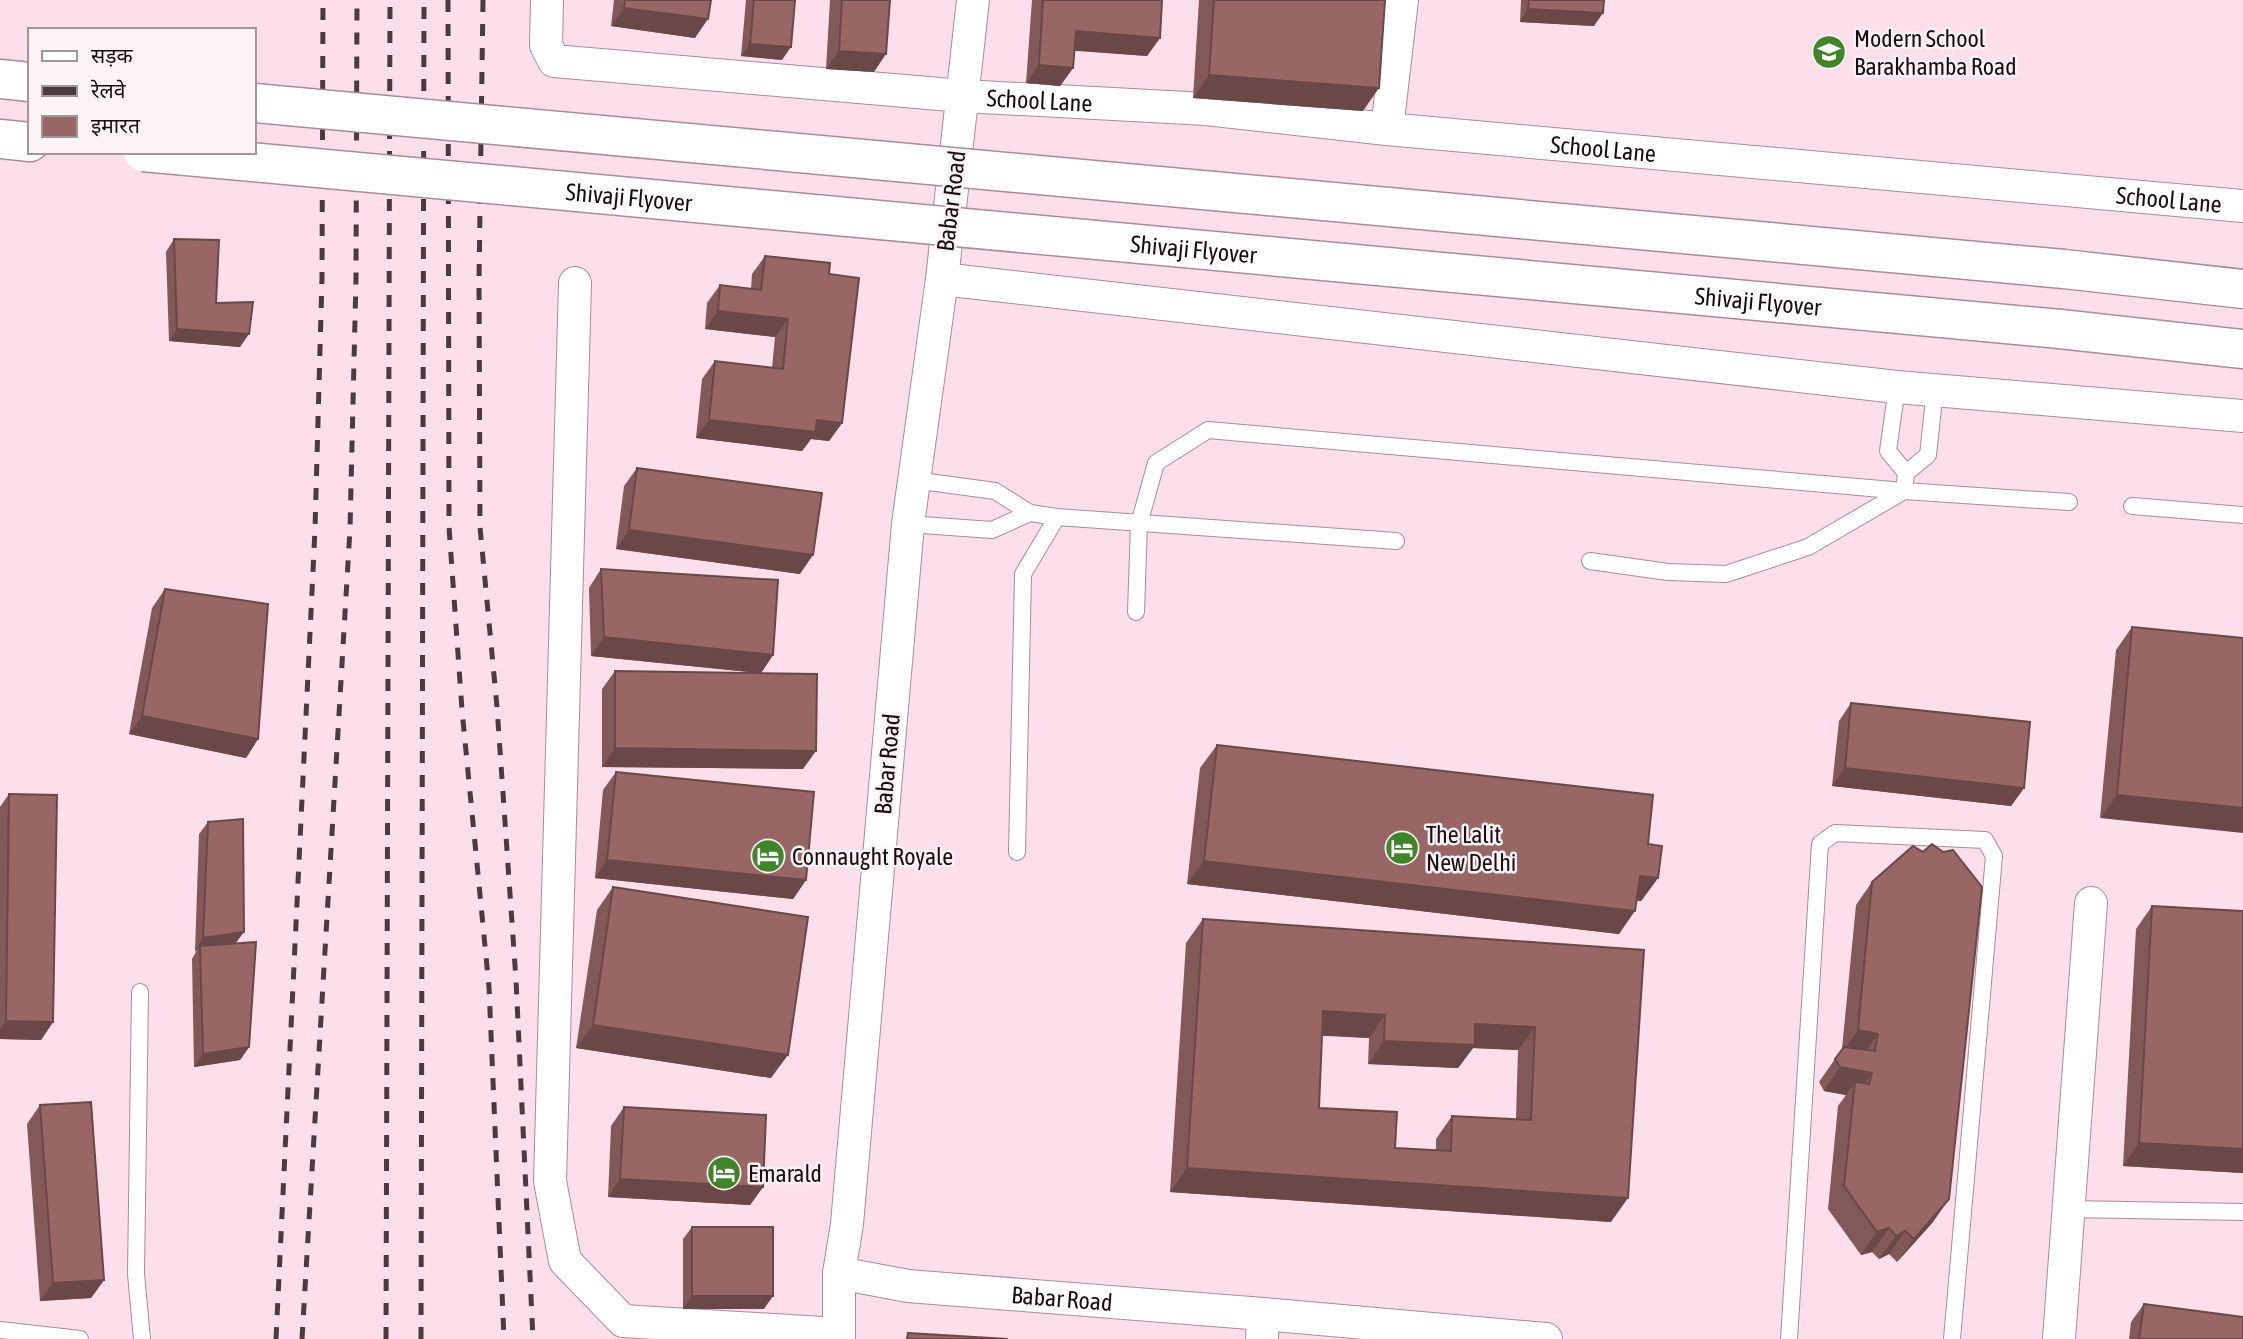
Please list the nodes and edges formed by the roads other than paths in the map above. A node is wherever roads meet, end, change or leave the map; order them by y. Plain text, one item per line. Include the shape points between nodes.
1 (547, 0) edge
2 (973, 0) edge
3 (1402, 0) edge
4 (0, 79) edge
5 (28, 82) edge
6 (963, 96) junction
7 (256, 103) edge
8 (1387, 129) junction
9 (0, 139) edge
10 (28, 142) edge
11 (164, 154) edge
12 (2243, 206) edge
13 (942, 279) junction
14 (575, 283) dead end
15 (2243, 289) edge
16 (2243, 349) edge
17 (1897, 387) junction
18 (1935, 390) junction
19 (2243, 416) edge
20 (1906, 473) junction
21 (914, 480) junction
22 (1903, 491) junction
23 (2069, 502) dead end
24 (2132, 506) dead end
25 (1030, 513) junction
26 (2243, 515) edge
27 (1057, 517) junction
28 (908, 524) junction
29 (1139, 524) junction
30 (1396, 541) dead end
31 (1590, 561) dead end
32 (1136, 612) dead end
33 (1017, 852) dead end
34 (2091, 903) dead end
35 (140, 992) dead end
36 (2069, 1209) junction
37 (2243, 1212) edge
38 (839, 1273) junction
39 (1262, 1326) edge
40 (0, 1330) edge
41 (839, 1336) edge
42 (80, 1339) edge
43 (142, 1339) edge
44 (1546, 1339) edge
45 (1788, 1339) edge
46 (1952, 1339) edge
47 (2059, 1339) edge

1 - 6 street, School Lane via 546,45 554,61
2 - 6 street, Babar Road
3 - 8 street
4 - 5 main road
6 - 8 street, School Lane via 1206,108
6 - 13 street, Babar Road
7 - 15 main road, bridge
8 - 12 street, School Lane
9 - 10 main road
11 - 16 main road, Shivaji Flyover, bridge
13 - 17 street
13 - 21 street, Babar Road
14 - 41 street via 550,1181 565,1261 623,1321
17 - 18 street
17 - 20 lane via 1888,451
18 - 19 street
18 - 20 lane via 1928,455
20 - 22 lane
21 - 25 lane via 995,491
21 - 28 street, Babar Road
22 - 23 lane
22 - 29 lane via 1208,430 1156,463
22 - 31 lane via 1808,547 1726,575
24 - 26 lane
25 - 27 lane
25 - 28 lane via 992,530
27 - 29 lane
27 - 33 lane via 1023,574
28 - 38 street, Babar Road
29 - 30 lane
29 - 32 lane
34 - 36 street
35 - 43 lane via 136,1274
36 - 37 lane
36 - 47 street
38 - 39 street, Babar Road via 908,1286
38 - 41 street
39 - 44 street, Babar Road
40 - 42 lane
45 - 46 lane via 1820,844 1835,833 1985,840 1994,856

